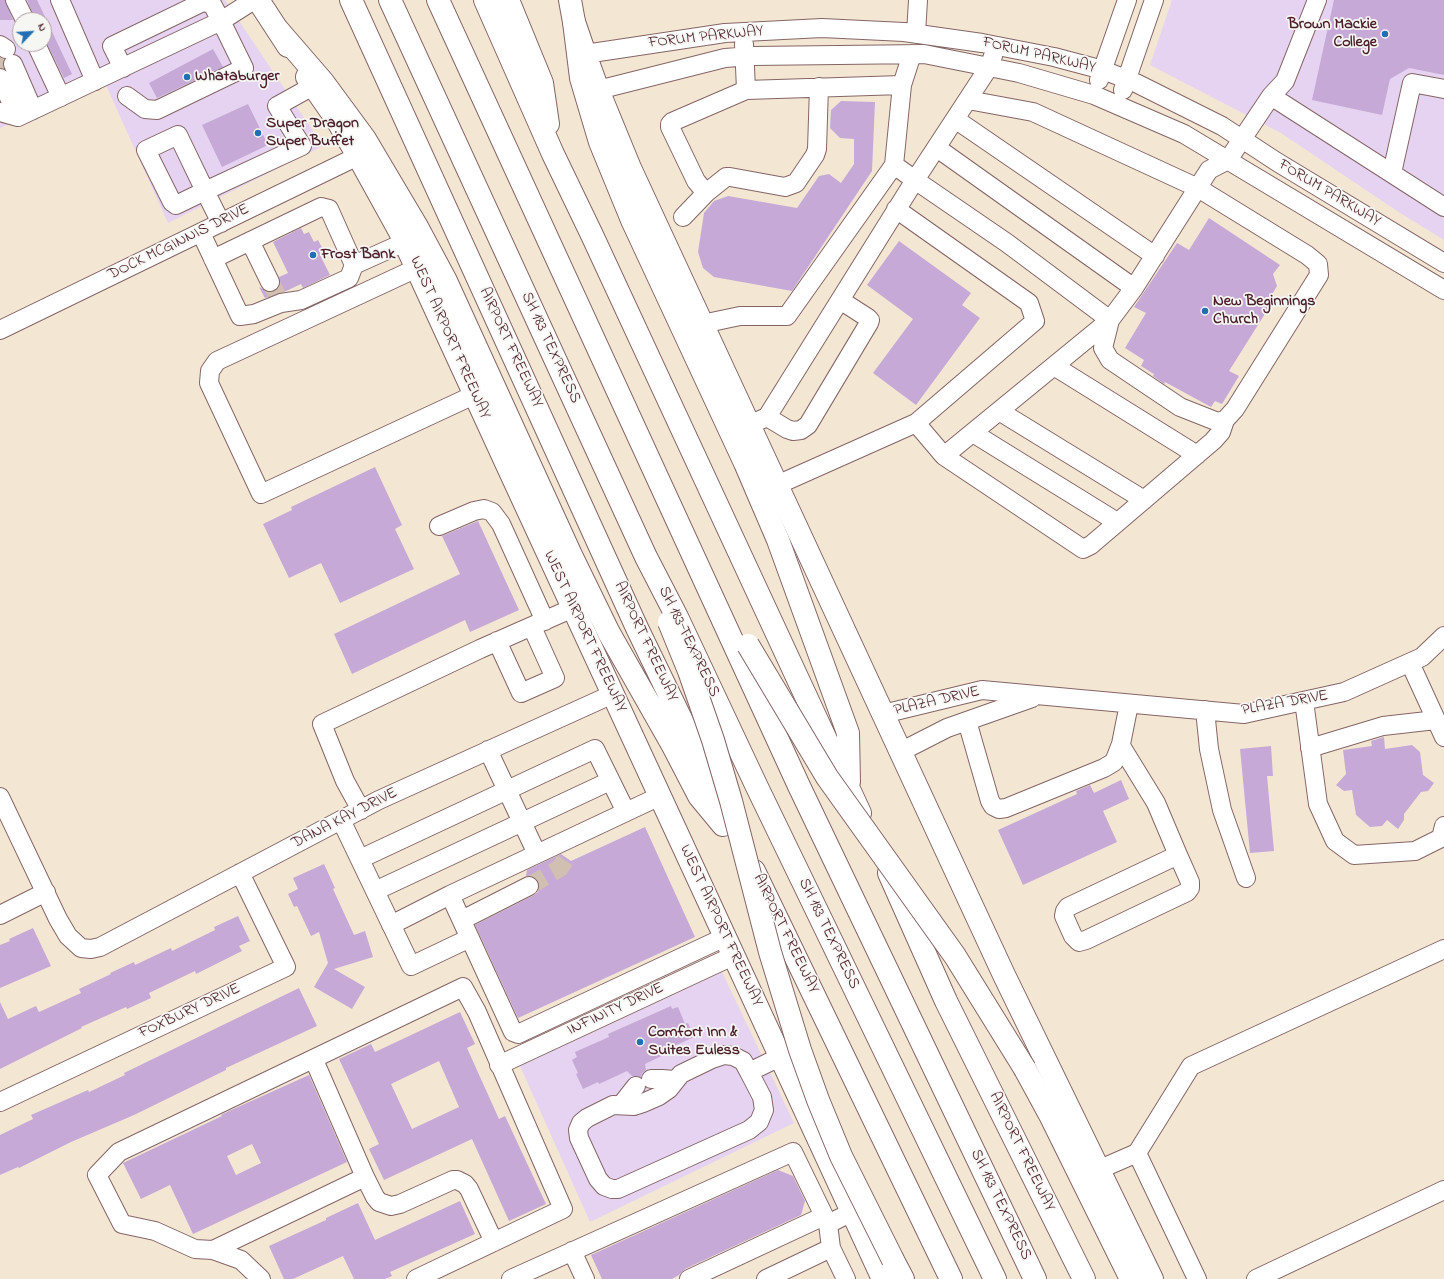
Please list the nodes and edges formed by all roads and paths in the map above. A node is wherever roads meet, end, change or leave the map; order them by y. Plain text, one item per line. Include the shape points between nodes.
1 (16, 0) edge
2 (60, 0) edge
3 (254, 0) edge
4 (258, 0) edge
5 (351, 0) edge
6 (390, 0) edge
7 (438, 0) edge
8 (485, 0) edge
9 (508, 0) edge
10 (570, 0) edge
11 (918, 0) edge
12 (1127, 0) edge
13 (1154, 0) edge
14 (1317, 0) edge
15 (21, 12) edge
16 (221, 21) junction
17 (574, 22) junction
18 (278, 30) junction
19 (743, 32) junction
20 (916, 34) junction
21 (996, 46) junction
22 (40, 52) edge
23 (585, 54) junction
24 (912, 54) junction
25 (744, 56) junction
26 (5, 61) tunnel mouth
27 (989, 67) junction
28 (119, 70) junction
29 (1103, 70) junction
30 (1127, 80) junction
31 (95, 81) junction
32 (902, 85) junction
33 (313, 86) junction
34 (819, 87) junction
35 (1444, 89) edge
36 (598, 90) junction
37 (746, 90) junction
38 (1094, 95) junction
39 (1272, 96) junction
40 (61, 97) junction
41 (968, 100) junction
42 (1117, 104) junction
43 (0, 112) edge
44 (25, 113) junction
45 (955, 119) junction
46 (1242, 139) junction
47 (937, 148) junction
48 (553, 154) junction
49 (358, 156) junction
50 (1228, 160) junction
51 (894, 165) junction
52 (1392, 173) junction
53 (915, 180) junction
54 (1198, 188) junction
55 (706, 193) junction
56 (1444, 207) edge
57 (896, 209) junction
58 (683, 217) dead end
59 (221, 223) junction
60 (201, 233) junction
61 (250, 241) junction
62 (405, 242) junction
63 (1155, 256) junction
64 (213, 258) junction
65 (1444, 263) edge
66 (354, 264) junction
67 (417, 268) junction
68 (1134, 288) junction
69 (1444, 290) edge
70 (276, 293) junction
71 (840, 300) junction
72 (1110, 320) junction
73 (702, 324) junction
74 (0, 330) edge
75 (1054, 366) junction
76 (474, 395) junction
77 (999, 411) junction
78 (1225, 420) junction
79 (758, 421) junction
80 (916, 423) junction
81 (973, 433) junction
82 (1197, 455) junction
83 (944, 456) junction
84 (776, 485) junction
85 (1144, 500) junction
86 (1117, 522) junction
87 (439, 526) dead end
88 (573, 608) junction
89 (673, 620) junction
90 (538, 624) junction
91 (1444, 636) edge
92 (497, 641) junction
93 (742, 647) junction
94 (1410, 663) junction
95 (613, 694) junction
96 (1038, 696) junction
97 (1304, 701) junction
98 (1129, 704) junction
99 (1205, 710) junction
100 (883, 714) junction
101 (1436, 720) junction
102 (967, 721) junction
103 (1444, 737) edge
104 (1121, 746) junction
105 (1310, 748) junction
106 (488, 750) junction
107 (900, 752) junction
108 (610, 781) junction
109 (507, 790) junction
110 (850, 791) junction
111 (660, 796) junction
112 (0, 797) edge
113 (361, 810) junction
114 (626, 812) junction
115 (341, 820) junction
116 (522, 822) junction
117 (1444, 826) edge
118 (537, 854) junction
119 (1178, 855) junction
120 (748, 857) junction
121 (360, 859) junction
122 (240, 874) junction
123 (1246, 878) dead end
124 (529, 886) tunnel mouth
125 (375, 891) junction
126 (46, 892) junction
127 (450, 895) junction
128 (0, 915) edge
129 (462, 920) junction
130 (391, 924) junction
131 (470, 938) junction
132 (729, 946) junction
133 (1444, 949) edge
134 (780, 1057) junction
135 (314, 1060) junction
136 (499, 1065) junction
137 (749, 1072) junction
138 (674, 1080) junction
139 (0, 1102) edge
140 (621, 1105) junction
141 (1137, 1153) junction
142 (1098, 1170) junction
143 (365, 1177) junction
144 (1444, 1190) edge
145 (852, 1212) junction
146 (826, 1220) junction
147 (494, 1242) junction
148 (831, 1248) junction
149 (213, 1250) junction
150 (572, 1252) junction
151 (261, 1279) edge
152 (416, 1279) edge
153 (511, 1279) edge
154 (585, 1279) edge
155 (689, 1279) edge
156 (766, 1279) edge
157 (846, 1279) edge
158 (883, 1279) edge
159 (903, 1279) edge
160 (951, 1279) edge
161 (995, 1279) edge
162 (1035, 1279) edge
163 (1084, 1279) edge
164 (1131, 1279) edge
165 (1152, 1279) edge
166 (1197, 1279) edge
167 (1256, 1279) edge

1 - 15 street
2 - 31 street
3 - 16 street
4 - 18 main road, WEST AIRPORT FREEWAY
5 - 120 main road, AIRPORT FREEWAY via 638,628
6 - 89 main road, SH 183 TEXPRESS
7 - 93 main road via 714,601
8 - 48 main road, AIRPORT FREEWAY
9 - 48 main road via 542,84
10 - 17 main road
11 - 20 street
12 - 29 street
13 - 30 street
14 - 39 street via 1285,81
16 - 28 street
16 - 28 street via 212,4 202,2 112,46
16 - 28 street via 240,70 157,110 145,109 127,96
17 - 23 main road
17 - 110 main road via 581,78 600,142 632,220 775,533 848,733
18 - 33 main road, WEST AIRPORT FREEWAY
18 - 120 main road via 323,82 365,140 416,225 446,281 609,633 699,796
19 - 20 street, FORUM PARKWAY via 822,28
19 - 23 street, FORUM PARKWAY
19 - 25 street
20 - 21 street, FORUM PARKWAY
21 - 27 street
21 - 29 street, FORUM PARKWAY
22 - 40 street
23 - 36 main road
24 - 25 street, FORUM PARKWAY
24 - 27 street, FORUM PARKWAY
24 - 32 street
25 - 36 street, FORUM PARKWAY via 725,58
25 - 37 street
26 - 44 street
27 - 38 street, FORUM PARKWAY via 1019,72
27 - 41 street
28 - 31 street
29 - 30 street, FORUM PARKWAY
29 - 38 street
30 - 42 street
30 - 46 street, FORUM PARKWAY via 1222,126
31 - 40 street
32 - 34 street
32 - 51 street
33 - 49 main road, WEST AIRPORT FREEWAY
33 - 59 street via 277,106 302,146 206,191
34 - 37 street
34 - 55 street via 817,149 796,183 785,187 730,177 722,179
35 - 52 street via 1412,83
36 - 73 main road via 630,168
37 - 55 street via 670,124 696,181
38 - 42 street, FORUM PARKWAY
39 - 46 street
39 - 52 street
40 - 44 street
41 - 45 street
41 - 54 street via 1033,112
42 - 50 street, FORUM PARKWAY via 1184,134
43 - 44 street
45 - 47 street
45 - 63 street
46 - 50 street
46 - 65 street, FORUM PARKWAY
47 - 53 street
47 - 68 street
48 - 110 main road, AIRPORT FREEWAY
49 - 59 street, DOCK MCGINNIS DRIVE
49 - 62 main road, WEST AIRPORT FREEWAY
50 - 54 street via 1209,170
50 - 69 street, FORUM PARKWAY
51 - 53 street
51 - 73 street via 787,316 740,316
52 - 56 street
53 - 57 street
53 - 72 street via 1007,243
54 - 63 street
54 - 78 street via 1318,264 1319,275 1235,409
55 - 58 street
57 - 71 street
57 - 80 street via 1029,303 1035,321
59 - 60 street, DOCK MCGINNIS DRIVE
60 - 64 street
60 - 74 street, DOCK MCGINNIS DRIVE
61 - 64 street
61 - 66 street via 321,207 329,209
61 - 70 street
62 - 66 street
62 - 67 main road, WEST AIRPORT FREEWAY
63 - 68 street
64 - 70 street via 240,316 254,314
66 - 70 street via 349,278 301,300
67 - 76 main road, WEST AIRPORT FREEWAY
67 - 76 street via 217,361 210,371 209,383 261,494
68 - 72 street
71 - 79 street
71 - 79 street via 870,320 808,425 801,430 793,431
72 - 75 street
72 - 78 street via 1103,348 1110,360 1180,407 1218,422
73 - 79 main road
75 - 77 street
75 - 82 street
76 - 88 main road, WEST AIRPORT FREEWAY
77 - 81 street
77 - 85 street
78 - 82 street via 1221,432
79 - 84 main road
80 - 83 street
80 - 84 street
81 - 83 street
81 - 86 street
82 - 85 street
83 - 86 street via 1083,549
84 - 100 main road
85 - 86 street
87 - 90 street via 474,511 484,509 492,512 501,524
88 - 90 street
88 - 95 main road, WEST AIRPORT FREEWAY
89 - 159 main road, bridge via 713,740 772,959 800,1050 841,1156
89 - 161 main road, SH 183 TEXPRESS via 757,787
90 - 92 street
90 - 92 street via 555,678 521,693
91 - 94 street, PLAZA DRIVE via 1422,657
92 - 113 street via 322,724 345,781
93 - 162 main road, SH 183 TEXPRESS via 799,786
93 - 164 main road, bridge via 827,777 955,956 1025,1069
94 - 97 street, PLAZA DRIVE via 1344,692
94 - 101 street
95 - 106 street, DANA KAY DRIVE
95 - 111 main road, WEST AIRPORT FREEWAY
96 - 98 street, PLAZA DRIVE
96 - 100 street, PLAZA DRIVE via 982,690
96 - 102 street, PLAZA DRIVE
97 - 99 street, PLAZA DRIVE via 1244,714
97 - 105 street
98 - 99 street, PLAZA DRIVE
98 - 104 street
99 - 123 street via 1209,749 1222,810
100 - 107 main road
101 - 103 street
101 - 105 street via 1383,726
102 - 104 street via 990,801 998,808 1006,808 1104,768 1114,762
102 - 107 street, PLAZA DRIVE via 946,728
104 - 119 street via 1156,803
105 - 117 street via 1318,804 1335,841 1354,855 1415,851 1441,838
106 - 109 street
106 - 113 street, DANA KAY DRIVE
107 - 142 main road
108 - 109 street via 595,749
108 - 114 street
108 - 116 street
109 - 116 street
109 - 121 street
110 - 163 main road, AIRPORT FREEWAY via 946,1000
111 - 114 street
111 - 132 main road, WEST AIRPORT FREEWAY
112 - 126 street
113 - 115 street, DANA KAY DRIVE
114 - 118 street via 564,850
115 - 121 street
115 - 122 street, DANA KAY DRIVE
116 - 118 street
116 - 125 street
118 - 127 street
119 - 119 street via 1190,882 1187,892 1086,940 1079,942 1073,936 1064,916 1068,907
120 - 160 main road, AIRPORT FREEWAY
121 - 125 street
122 - 126 street, DANA KAY DRIVE via 100,947 91,949 81,948 68,936
122 - 139 street, FOXBURY DRIVE via 286,967
124 - 129 street
125 - 130 street
126 - 128 street
127 - 129 street
127 - 130 street
129 - 131 street
130 - 131 street via 411,966
131 - 132 street via 513,1032 518,1034
132 - 134 main road, WEST AIRPORT FREEWAY
132 - 136 street, INFINITY DRIVE
133 - 141 street via 1192,1066
134 - 137 street
134 - 145 main road, WEST AIRPORT FREEWAY
135 - 136 street via 463,987 477,1012
135 - 143 street
135 - 149 street via 119,1152 97,1175 122,1224 155,1230 195,1249
136 - 147 street via 563,1209
137 - 138 street via 743,1061 733,1056 724,1056 712,1059
137 - 140 street via 762,1097 764,1110 759,1122 749,1130 630,1184 612,1189 604,1186 598,1179 582,1146 578,1130 587,1118 613,1105
138 - 140 street via 662,1079 644,1083
138 - 140 street via 669,1089 659,1096 634,1106
141 - 142 street
141 - 166 street
142 - 165 main road
143 - 147 street via 379,1202 391,1206 453,1180 461,1181 469,1190
143 - 149 street
144 - 167 street
145 - 146 street
145 - 158 main road, WEST AIRPORT FREEWAY
146 - 148 street
146 - 150 street via 793,1152
146 - 155 street
147 - 152 street
148 - 156 street
148 - 157 street
149 - 151 street via 242,1260
150 - 153 street
150 - 154 street

